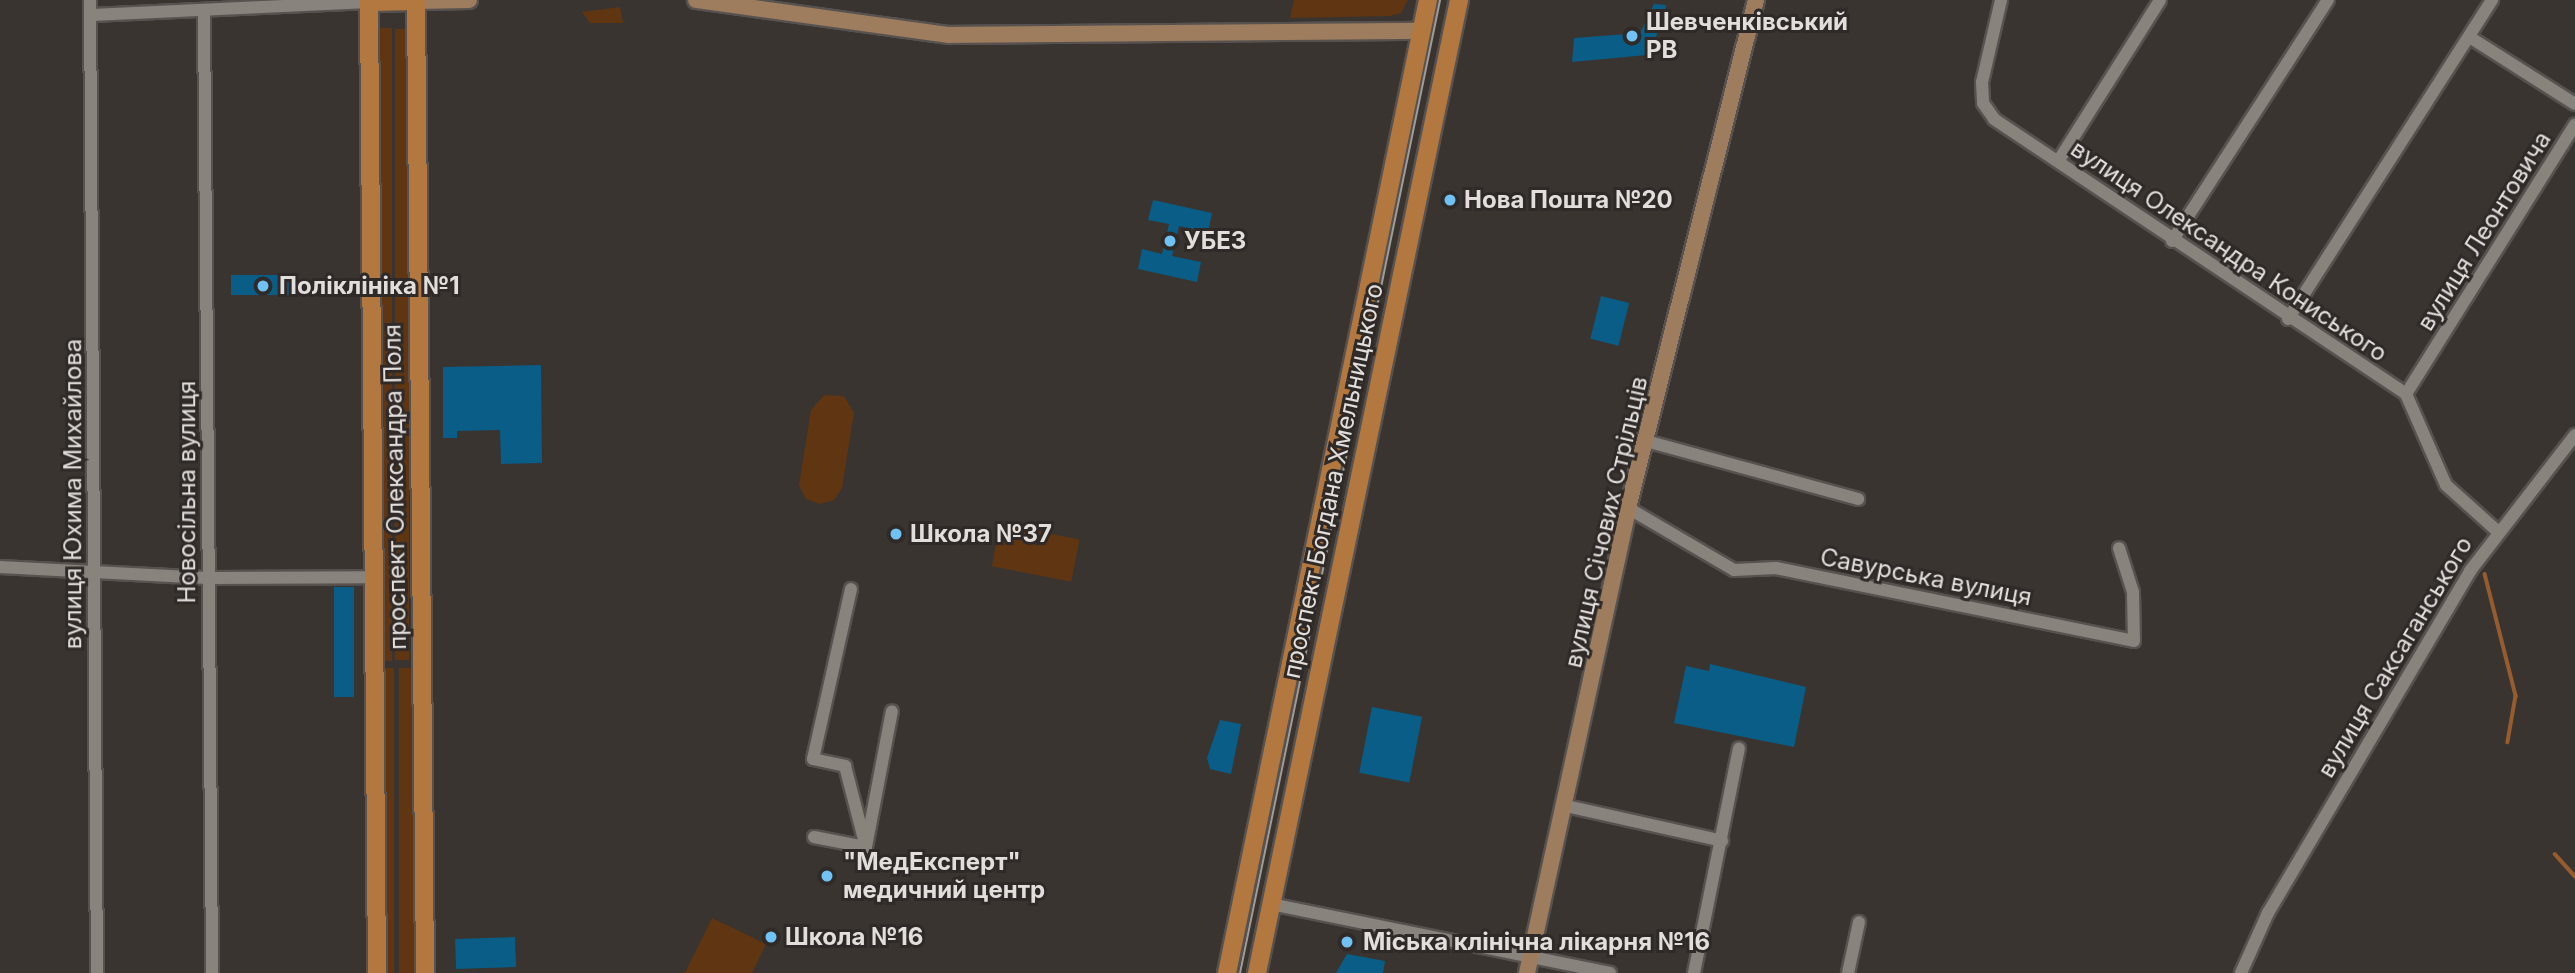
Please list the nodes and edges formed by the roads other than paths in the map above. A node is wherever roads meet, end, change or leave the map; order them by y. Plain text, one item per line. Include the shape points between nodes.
1 (90, 0) edge
2 (469, 0) edge
3 (696, 0) edge
4 (1428, 0) edge
5 (1459, 0) edge
6 (1756, 0) edge
7 (2000, 0) edge
8 (2160, 0) edge
9 (2328, 0) edge
10 (2492, 0) edge
11 (369, 1) edge
12 (416, 1) edge
13 (204, 10) junction
14 (92, 15) junction
15 (1421, 31) junction
16 (1452, 32) junction
17 (2471, 38) junction
18 (2575, 104) edge
19 (2575, 125) edge
20 (2059, 160) junction
21 (2172, 242) junction
22 (2288, 319) junction
23 (2406, 394) junction
24 (2575, 435) edge
25 (1646, 441) junction
26 (1858, 499) dead end
27 (1628, 508) junction
28 (1318, 525) junction
29 (2496, 530) junction
30 (1349, 531) junction
31 (2119, 548) dead end
32 (0, 567) edge
33 (94, 573) junction
34 (373, 577) junction
35 (208, 578) junction
36 (851, 589) dead end
37 (892, 710) dead end
38 (1739, 748) dead end
39 (1566, 806) junction
40 (814, 837) dead end
41 (1721, 841) junction
42 (866, 847) junction
43 (1242, 898) junction
44 (1271, 904) junction
45 (1859, 922) dead end
46 (1531, 955) junction
47 (97, 973) edge
48 (212, 973) edge
49 (377, 973) edge
50 (425, 973) edge
51 (1227, 973) edge
52 (1257, 973) edge
53 (1527, 973) edge
54 (1610, 973) edge
55 (1694, 973) edge
56 (1848, 973) edge
57 (2241, 973) edge

1 - 14 street, вулиця Юхима Михайлова
2 - 12 street
3 - 15 street via 949,35
4 - 15 main road, проспект Богдана Хмельницького
5 - 16 main road, проспект Богдана Хмельницького
6 - 25 street, вулиця Січових Стрільців
7 - 20 street, вулиця Олександра Кониського via 1982,82 1983,103 1994,119
8 - 20 street
9 - 21 street
10 - 17 street
11 - 12 main road
11 - 13 street
11 - 34 main road, проспект Олександра Поля
12 - 50 main road, проспект Олександра Поля
13 - 14 street
13 - 35 street, Новосільна вулиця
14 - 33 street, вулиця Юхима Михайлова
15 - 16 main road
15 - 28 main road, проспект Богдана Хмельницького
16 - 30 main road, проспект Богдана Хмельницького
17 - 18 street
17 - 22 street
19 - 23 street, вулиця Леонтовича
20 - 21 street, вулиця Олександра Кониського
21 - 22 street, вулиця Олександра Кониського
22 - 23 street, вулиця Олександра Кониського
23 - 29 street via 2446,485
24 - 29 street, вулиця Саксаганського
25 - 26 street
25 - 27 street, вулиця Січових Стрільців
27 - 31 street, Савурська вулиця via 1734,570 1776,568 2134,641 2133,592
27 - 39 street, вулиця Січових Стрільців
28 - 30 main road
28 - 43 main road, проспект Богдана Хмельницького
29 - 57 street, вулиця Саксаганського via 2268,913
30 - 44 main road, проспект Богдана Хмельницького
32 - 33 street
33 - 35 street
33 - 47 street, вулиця Юхима Михайлова
34 - 35 street
34 - 49 main road, проспект Олександра Поля
35 - 48 street, Новосільна вулиця
36 - 42 street via 813,759 845,766
37 - 42 street
38 - 41 street
39 - 41 street
39 - 46 street, вулиця Січових Стрільців
40 - 42 street
41 - 55 street
43 - 44 main road
43 - 51 main road, проспект Богдана Хмельницького
44 - 46 street
44 - 52 main road, проспект Богдана Хмельницького
45 - 56 street
46 - 53 street, вулиця Січових Стрільців
46 - 54 street

